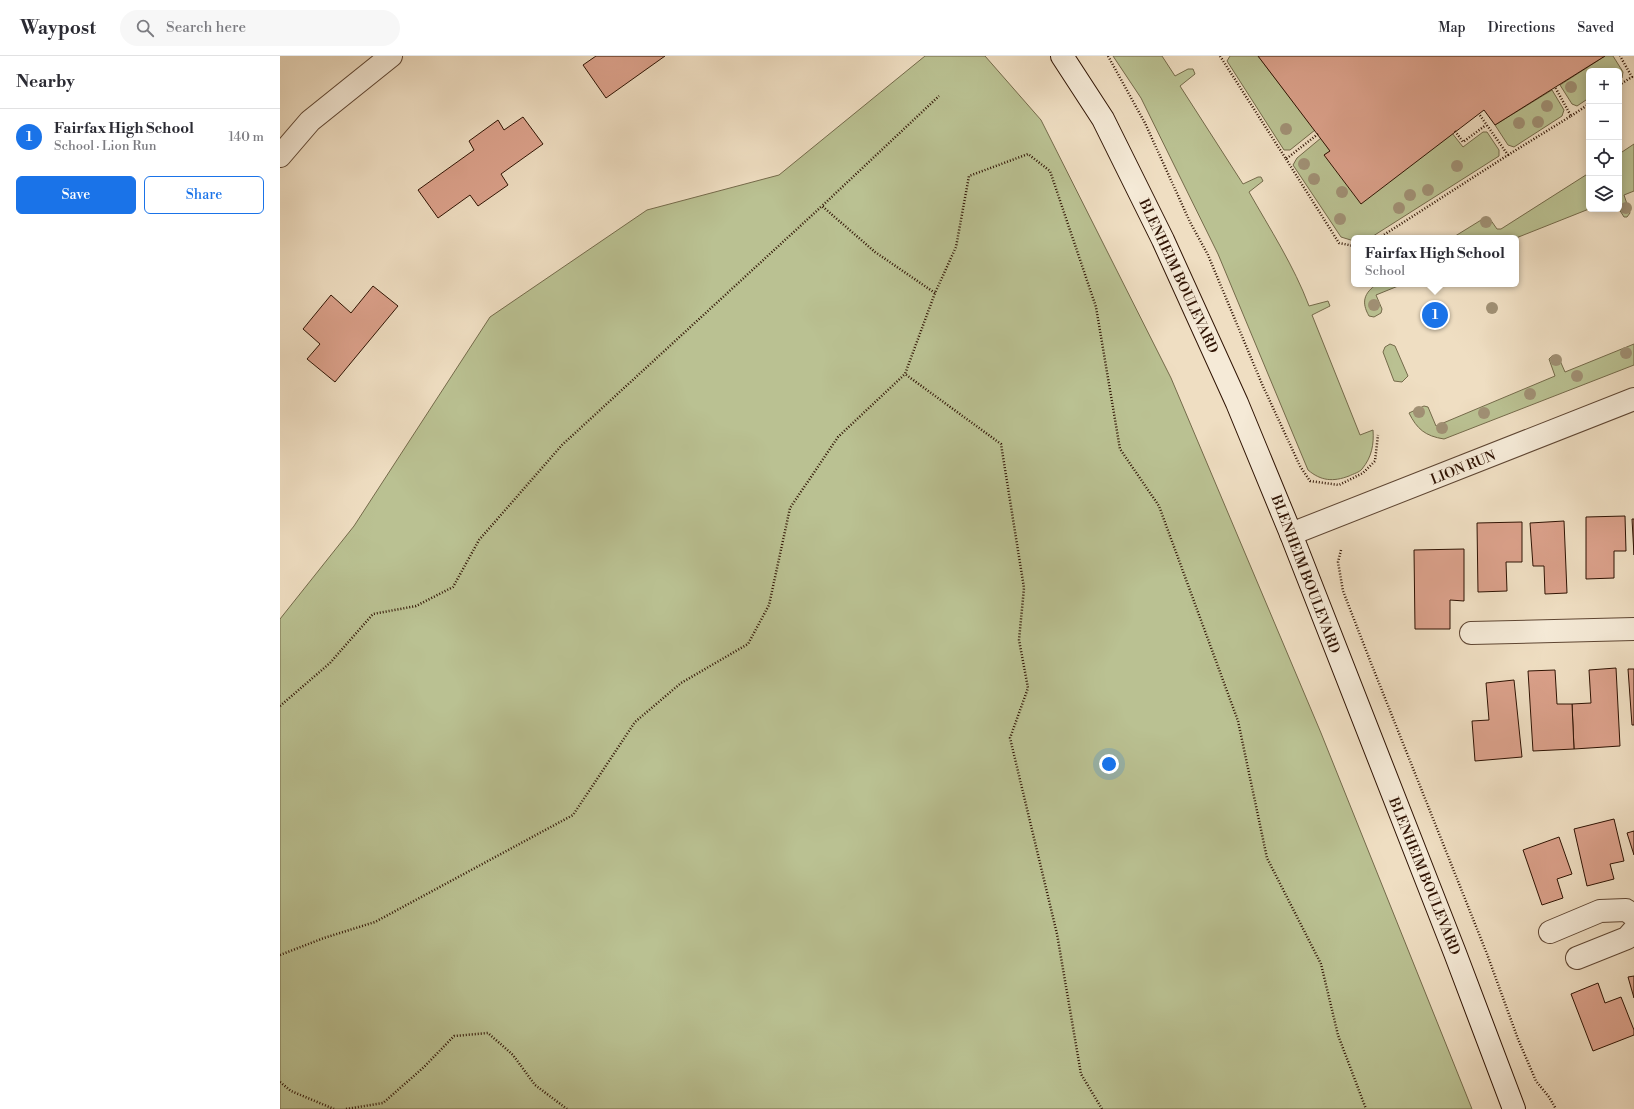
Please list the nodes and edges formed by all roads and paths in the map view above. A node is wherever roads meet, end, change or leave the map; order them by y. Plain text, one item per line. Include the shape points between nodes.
1 (391, 56) edge
2 (1062, 56) edge
3 (1108, 56) edge
4 (1220, 56) edge
5 (1620, 56) edge
6 (1633, 76) edge
7 (1622, 83) edge
8 (1556, 88) dead end
9 (939, 96) dead end
10 (1586, 106) edge
11 (1479, 114) dead end
12 (1572, 116) junction
13 (1486, 125) junction
14 (1455, 131) dead end
15 (1318, 134) dead end
16 (1508, 155) junction
17 (280, 156) edge
18 (1286, 159) junction
19 (822, 206) junction
20 (1384, 235) edge
21 (1351, 245) edge
22 (935, 293) junction
23 (905, 374) junction
24 (1634, 399) edge
25 (1378, 435) dead end
26 (1291, 534) junction
27 (1341, 550) dead end
28 (1634, 629) edge
29 (1471, 633) dead end
30 (280, 706) edge
31 (1634, 916) edge
32 (1634, 930) edge
33 (1550, 932) dead end
34 (280, 955) edge
35 (1577, 958) dead end
36 (280, 1082) edge
37 (334, 1109) edge
38 (346, 1109) edge
39 (567, 1109) edge
40 (1102, 1109) edge
41 (1366, 1109) edge
42 (1514, 1109) edge
43 (1556, 1109) edge

1 - 17 main road via 310,121
2 - 26 main road, BLENHEIM BOULEVARD via 1103,119 1163,240 1237,404
3 - 25 path via 1145,123 1190,222 1208,255 1262,384 1300,466 1310,481 1339,484 1363,473 1376,461
4 - 18 path
5 - 6 path
6 - 7 path
8 - 12 path
9 - 19 path
10 - 12 path
11 - 13 path
12 - 16 path
13 - 14 path via 1463,142
13 - 16 path
15 - 18 path
16 - 20 path
18 - 21 path via 1338,243
19 - 22 path via 875,252
19 - 30 path via 562,445 479,540 454,587 416,606 372,614 330,663
22 - 23 path
22 - 41 path via 956,247 969,176 1028,154 1050,171 1096,307 1120,449 1159,506 1238,721 1267,858 1321,964 1338,1035
23 - 34 path via 838,437 790,508 769,605 748,644 681,683 635,722 573,816 375,922
23 - 40 path via 1001,444 1024,588 1019,640 1028,688 1010,738 1057,934 1081,1074
24 - 26 main road, LION RUN
26 - 42 main road, BLENHEIM BOULEVARD
27 - 43 path via 1338,562 1343,591 1487,954 1518,1039 1536,1081
28 - 29 main road
31 - 33 main road via 1626,910 1600,911
32 - 35 main road via 1627,938
36 - 37 path via 291,1092
38 - 39 path via 383,1103 454,1036 488,1033 513,1055 535,1085

